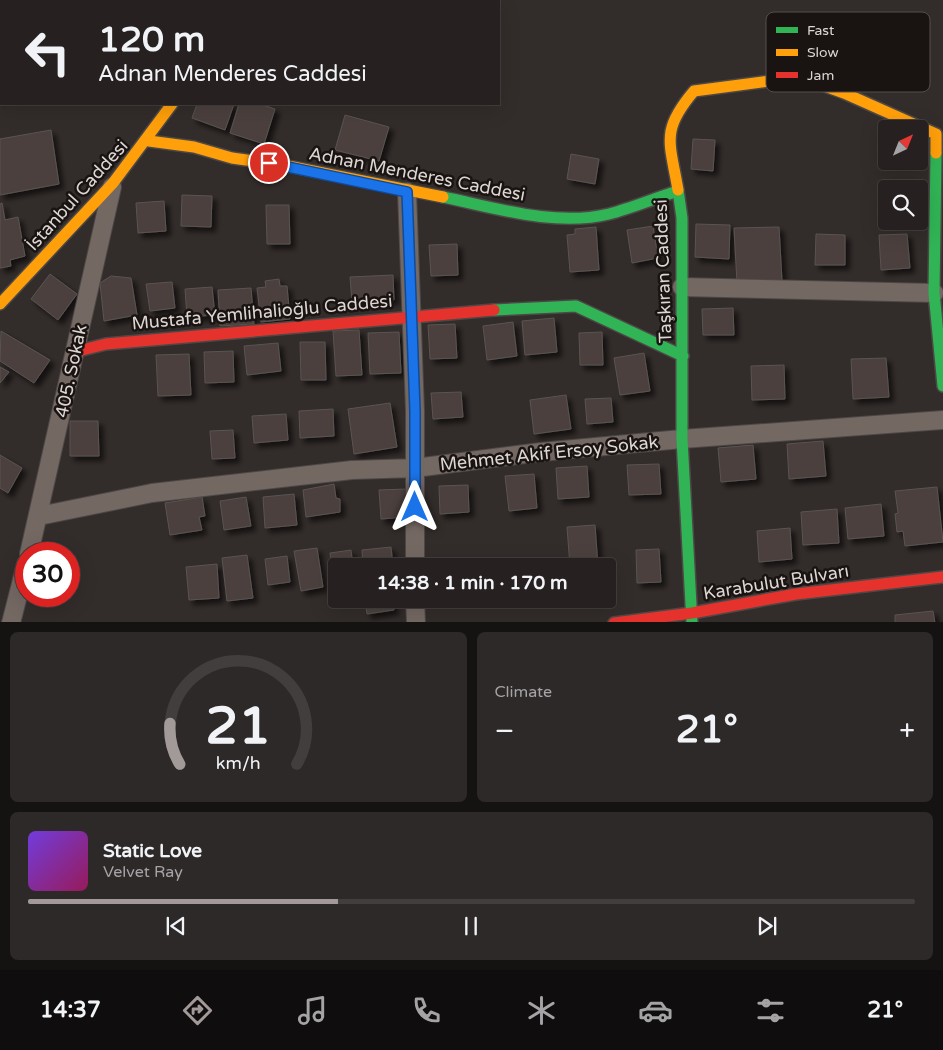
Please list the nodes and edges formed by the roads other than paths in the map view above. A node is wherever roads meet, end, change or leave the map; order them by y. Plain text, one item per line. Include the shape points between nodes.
1 (766, 82) edge
2 (844, 92) edge
3 (171, 105) edge
4 (149, 141) junction
5 (112, 187) junction
6 (678, 191) junction
7 (407, 192) junction
8 (682, 287) junction
9 (934, 293) junction
10 (0, 304) edge
11 (412, 316) junction
12 (74, 352) junction
13 (682, 356) junction
14 (943, 386) edge
15 (943, 420) edge
16 (682, 439) junction
17 (415, 468) junction
18 (39, 516) junction
19 (32, 542) edge
20 (415, 558) edge
21 (943, 577) edge
22 (15, 607) edge
23 (415, 608) edge
24 (692, 618) edge
25 (11, 622) edge
26 (416, 622) edge
27 (614, 622) edge

1 - 6 street, Taşkıran Caddesi via 694,92 677,111 669,134
2 - 9 street, Taşkıran Caddesi via 936,134
3 - 4 street, İstanbul Caddesi
4 - 5 street, İstanbul Caddesi
4 - 7 street, Adnan Menderes Caddesi via 194,147 232,158 288,166
5 - 10 street, İstanbul Caddesi
5 - 12 street, 405. Sokak
6 - 7 street, Adnan Menderes Caddesi via 608,214 574,217 537,216
6 - 8 street, Taşkıran Caddesi via 682,218
7 - 11 street
8 - 9 street
8 - 13 street, Taşkıran Caddesi
9 - 14 street
11 - 12 street, Mustafa Yemlihalioğlu Caddesi via 106,344
11 - 13 street, Mustafa Yemlihalioğlu Caddesi via 576,306
11 - 17 street
12 - 18 street, 405. Sokak
13 - 16 street, Taşkıran Caddesi
15 - 16 street, Mehmet Akif Ersoy Sokak
16 - 17 street, Mehmet Akif Ersoy Sokak
16 - 24 street, Taşkıran Caddesi
17 - 18 street, Mehmet Akif Ersoy Sokak via 352,470 152,493
17 - 20 street
18 - 19 street, 405. Sokak
21 - 24 street, Karabulut Bulvarı via 796,594
22 - 25 street
23 - 26 street
24 - 27 street, Karabulut Bulvarı

